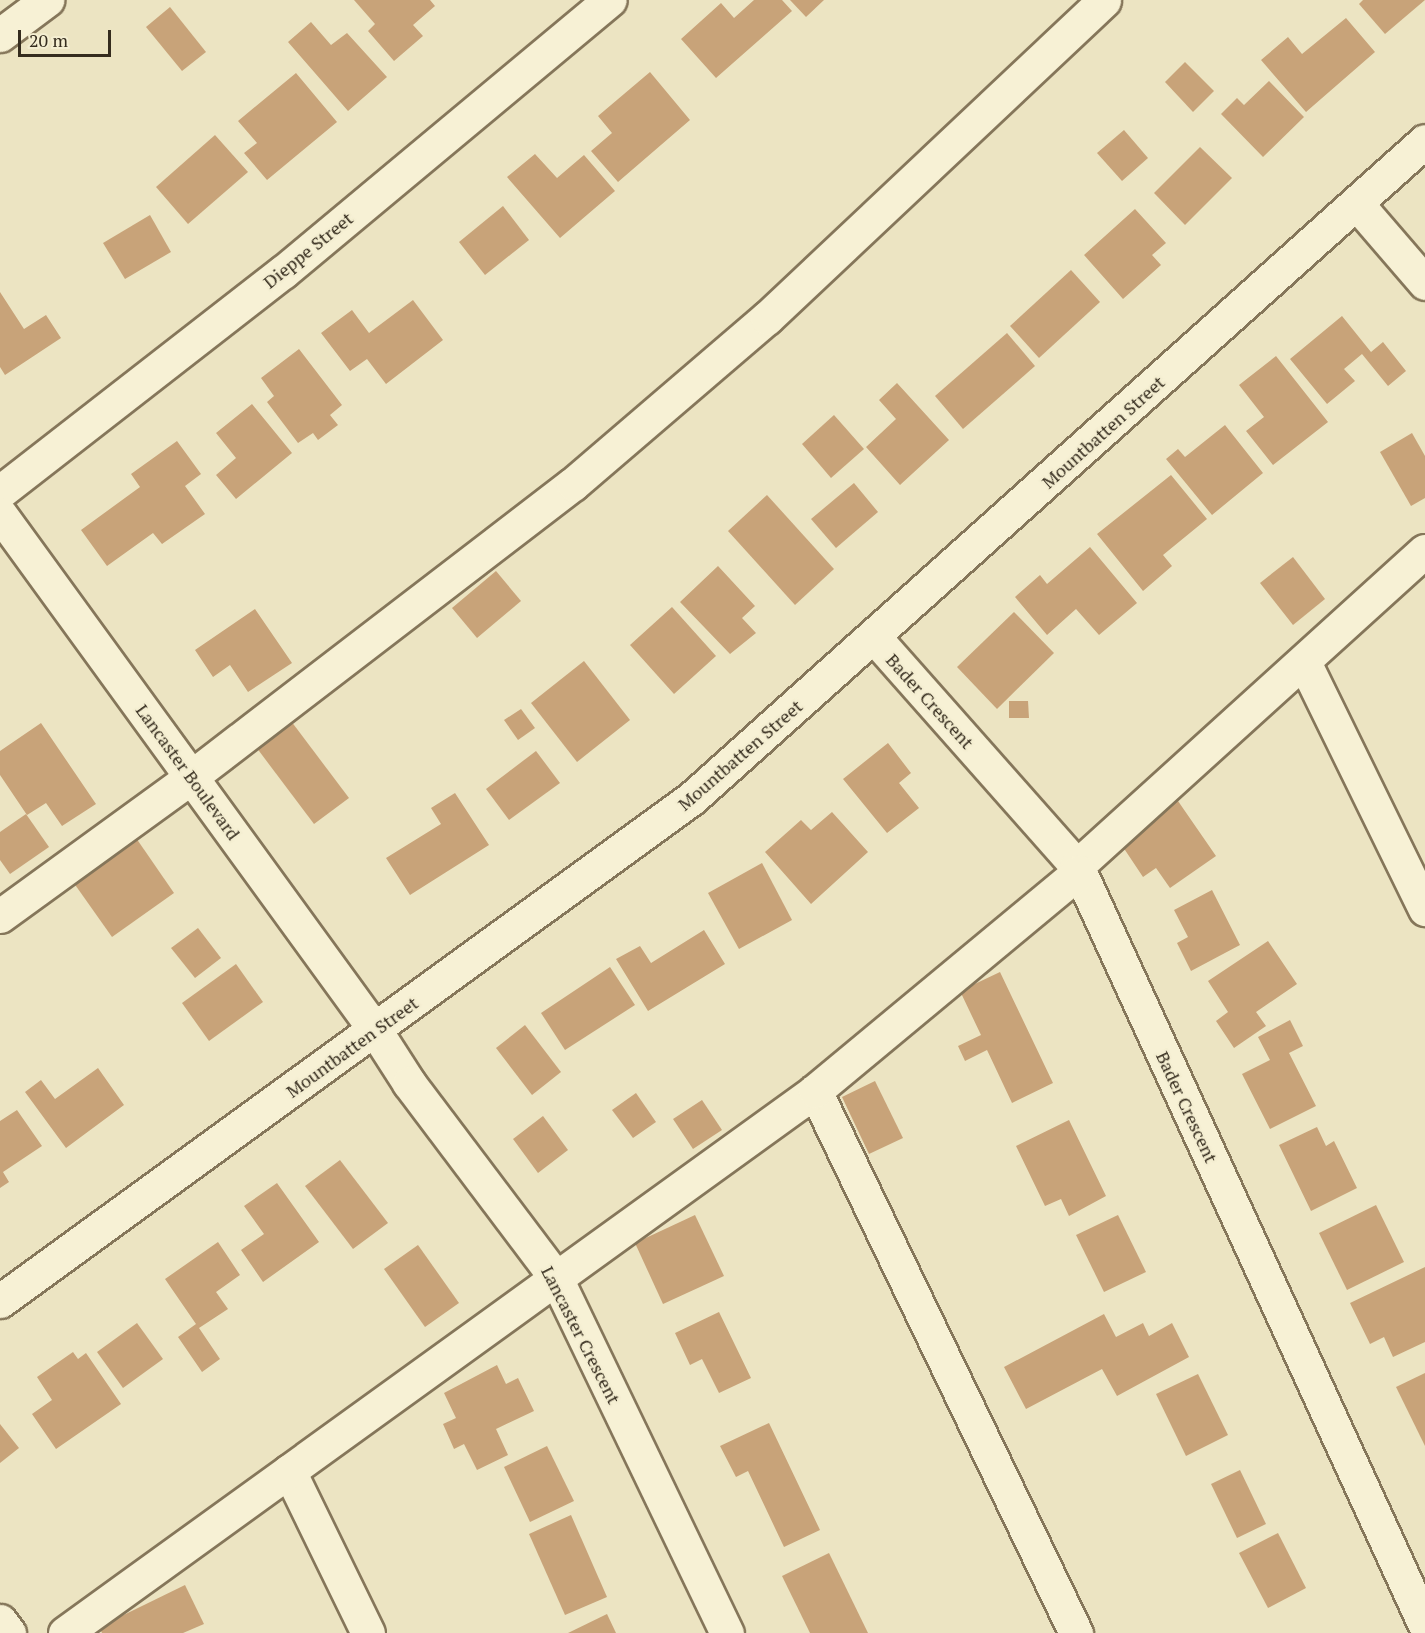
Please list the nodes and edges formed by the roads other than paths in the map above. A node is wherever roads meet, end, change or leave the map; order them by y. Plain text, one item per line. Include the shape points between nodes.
1 (47, 0) edge
2 (609, 0) edge
3 (1104, 0) edge
4 (0, 35) edge
5 (1425, 141) edge
6 (1357, 204) junction
7 (1425, 284) edge
8 (0, 492) edge
9 (0, 514) edge
10 (1425, 551) edge
11 (875, 638) junction
12 (1305, 664) junction
13 (191, 777) junction
14 (1078, 869) junction
15 (1425, 909) edge
16 (0, 916) edge
17 (375, 1030) junction
18 (815, 1091) junction
19 (556, 1278) junction
20 (0, 1301) edge
21 (289, 1471) junction
22 (0, 1621) edge
23 (1425, 1625) edge
24 (9, 1633) edge
25 (65, 1633) edge
26 (368, 1633) edge
27 (727, 1633) edge
28 (1076, 1633) edge

1 - 4 street
2 - 8 street, Dieppe Street via 283,272
3 - 13 street via 767,318 573,484
5 - 6 street, Mountbatten Street
6 - 7 street
6 - 11 street, Mountbatten Street
9 - 13 street, Lancaster Boulevard
10 - 12 street
11 - 14 street, Bader Crescent
11 - 17 street, Mountbatten Street via 692,798
12 - 14 street
12 - 15 street
13 - 16 street
13 - 17 street, Lancaster Boulevard
14 - 18 street
14 - 23 street, Bader Crescent
17 - 19 street, Lancaster Crescent via 409,1083
17 - 20 street, Mountbatten Street
18 - 19 street
18 - 28 street
19 - 21 street
19 - 27 street, Lancaster Crescent
21 - 25 street
21 - 26 street
22 - 24 street

